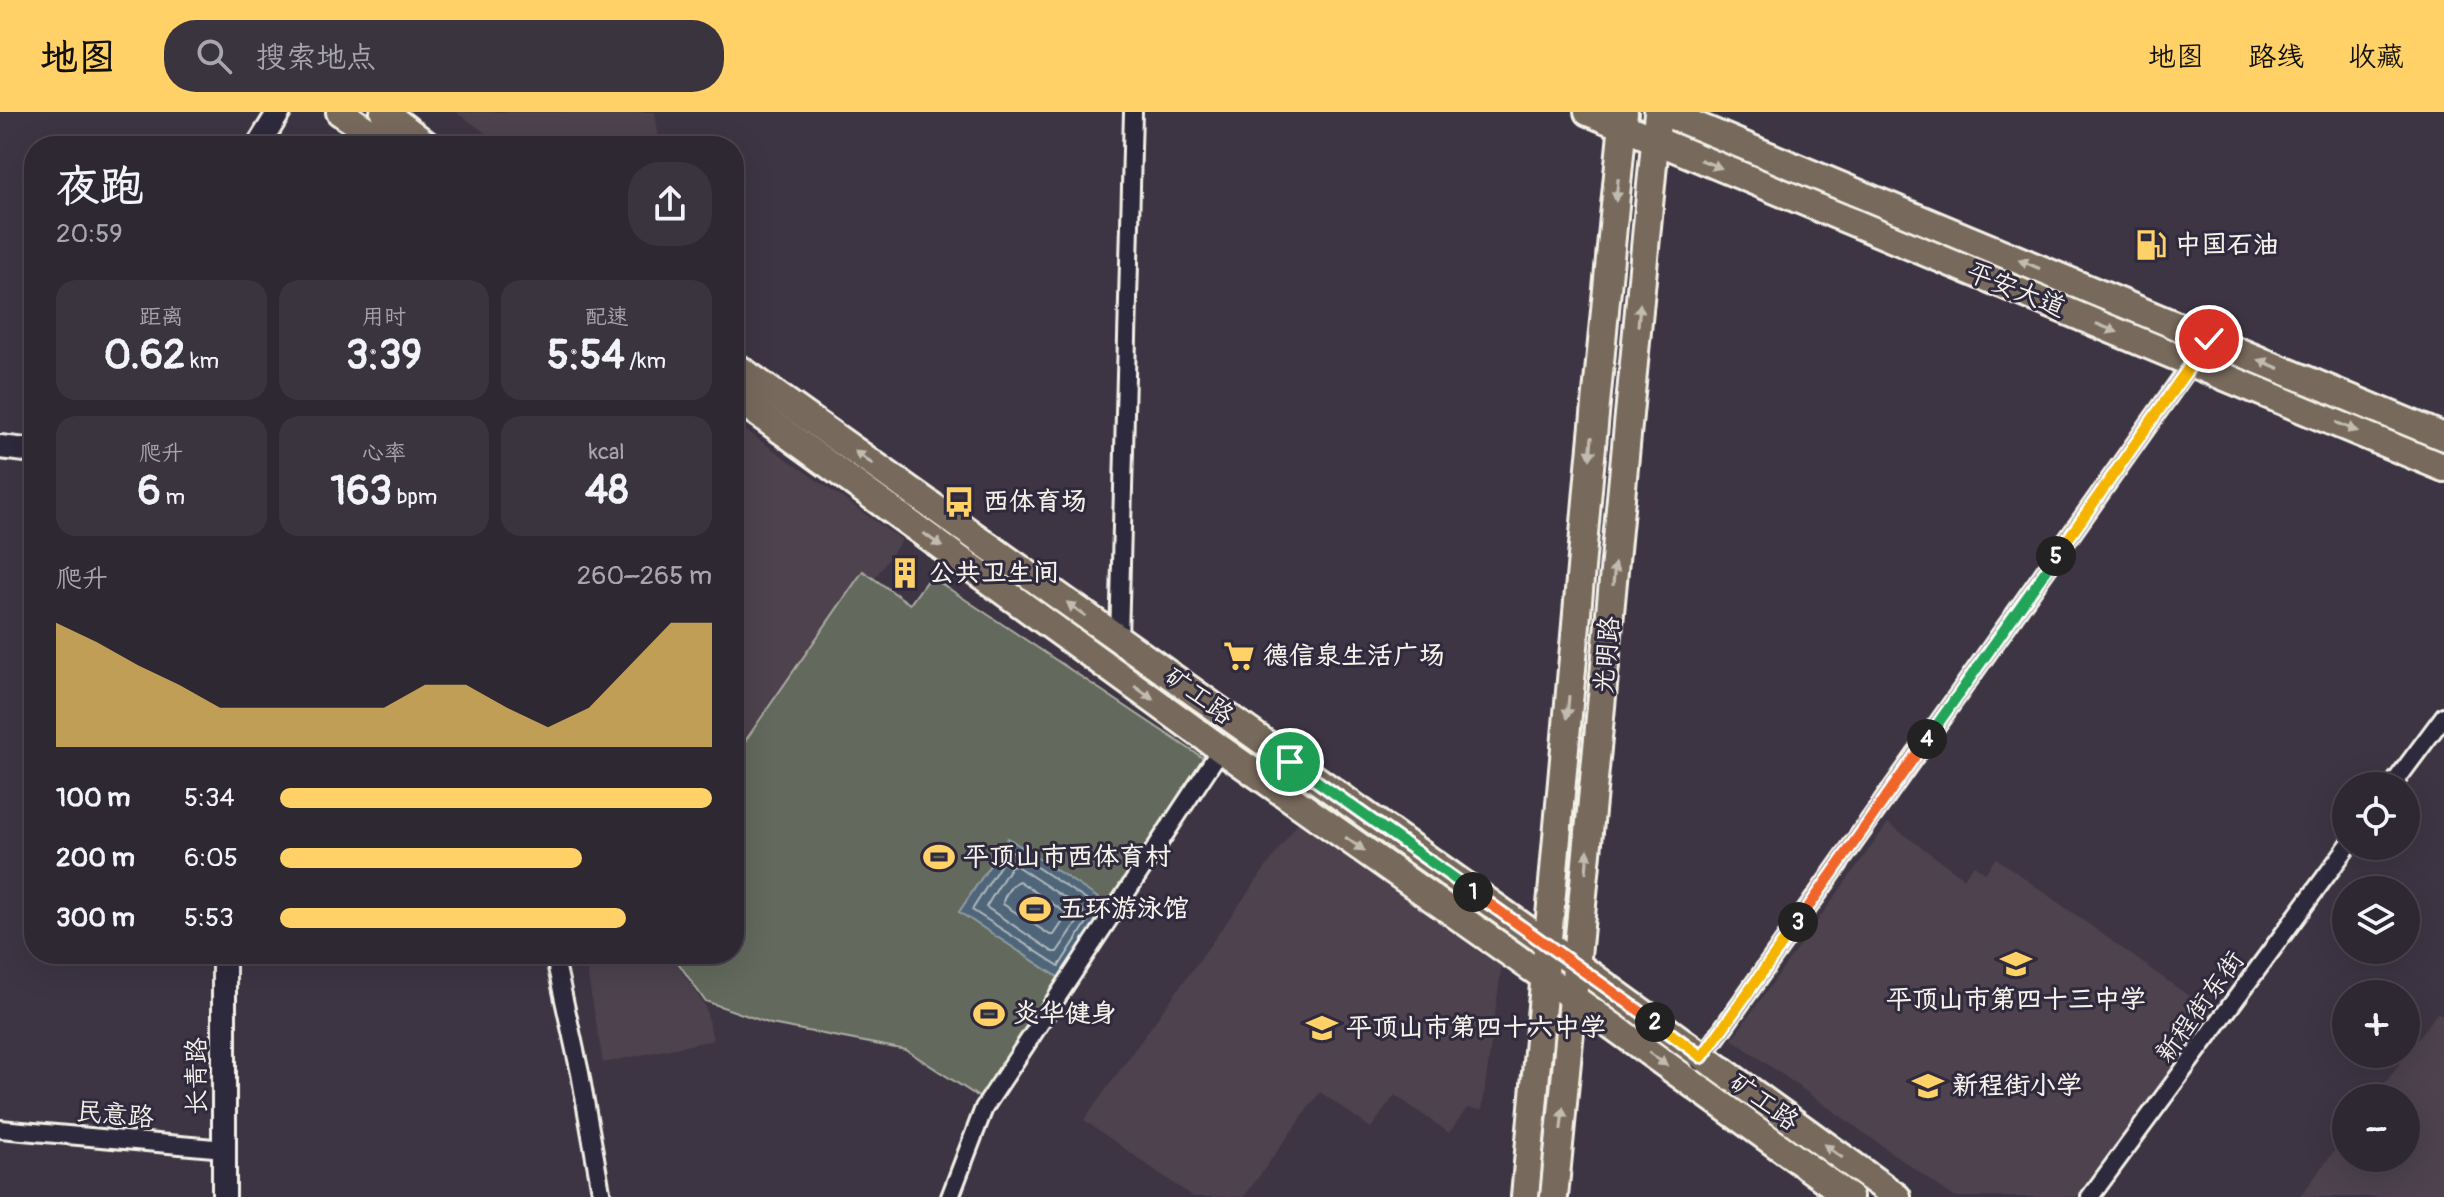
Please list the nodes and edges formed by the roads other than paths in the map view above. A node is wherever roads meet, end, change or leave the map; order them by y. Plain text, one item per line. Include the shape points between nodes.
1 (279, 112) edge
2 (340, 112) edge
3 (1133, 112) edge
4 (1588, 112) edge
5 (1660, 112) edge
6 (1623, 120) edge
7 (381, 130) edge
8 (264, 136) edge
9 (1655, 142) junction
10 (2209, 339) junction
11 (2193, 363) junction
12 (744, 372) edge
13 (744, 403) edge
14 (2444, 437) edge
15 (0, 447) edge
16 (24, 450) edge
17 (2444, 468) edge
18 (1119, 639) junction
19 (2444, 716) edge
20 (1221, 749) junction
21 (2402, 772) edge
22 (2338, 860) edge
23 (1548, 945) junction
24 (224, 964) edge
25 (556, 964) edge
26 (1577, 965) junction
27 (1545, 978) junction
28 (1575, 999) junction
29 (1702, 1057) junction
30 (1686, 1079) junction
31 (0, 1129) edge
32 (225, 1149) junction
33 (224, 1197) edge
34 (602, 1197) edge
35 (950, 1197) edge
36 (1525, 1197) edge
37 (1554, 1197) edge
38 (1849, 1197) edge
39 (1897, 1197) edge
40 (2090, 1197) edge

1 - 8 street
2 - 7 main road
3 - 18 street
4 - 6 main road, 平安大道
5 - 9 main road, 光明路
10 -> 5 main road, 平安大道
6 - 9 main road, 平安大道
6 -> 23 main road, 光明路
9 -> 11 main road, 平安大道
26 -> 9 main road, 光明路
10 - 11 street
14 -> 10 main road, 平安大道
11 -> 17 main road, 平安大道
11 - 29 street
18 -> 12 main road, 矿工路
13 -> 20 main road, 矿工路
15 - 16 street
18 - 23 main road, 矿工路
19 - 21 street
20 -> 27 main road, 矿工路
20 - 35 street via 984,1108
22 - 40 street, 新程街东街
23 - 26 main road, 矿工路
23 - 27 main road, 光明路
24 - 32 street, 长青路
25 - 34 street
26 - 28 main road, 光明路
26 - 29 main road, 矿工路
27 - 28 main road, 矿工路
27 - 36 main road, 光明路
28 -> 30 main road, 矿工路
37 -> 28 main road, 光明路
29 - 30 street
39 -> 29 main road, 矿工路
30 - 38 main road, 矿工路
31 - 32 street, 民意路
32 - 33 street, 长青路

